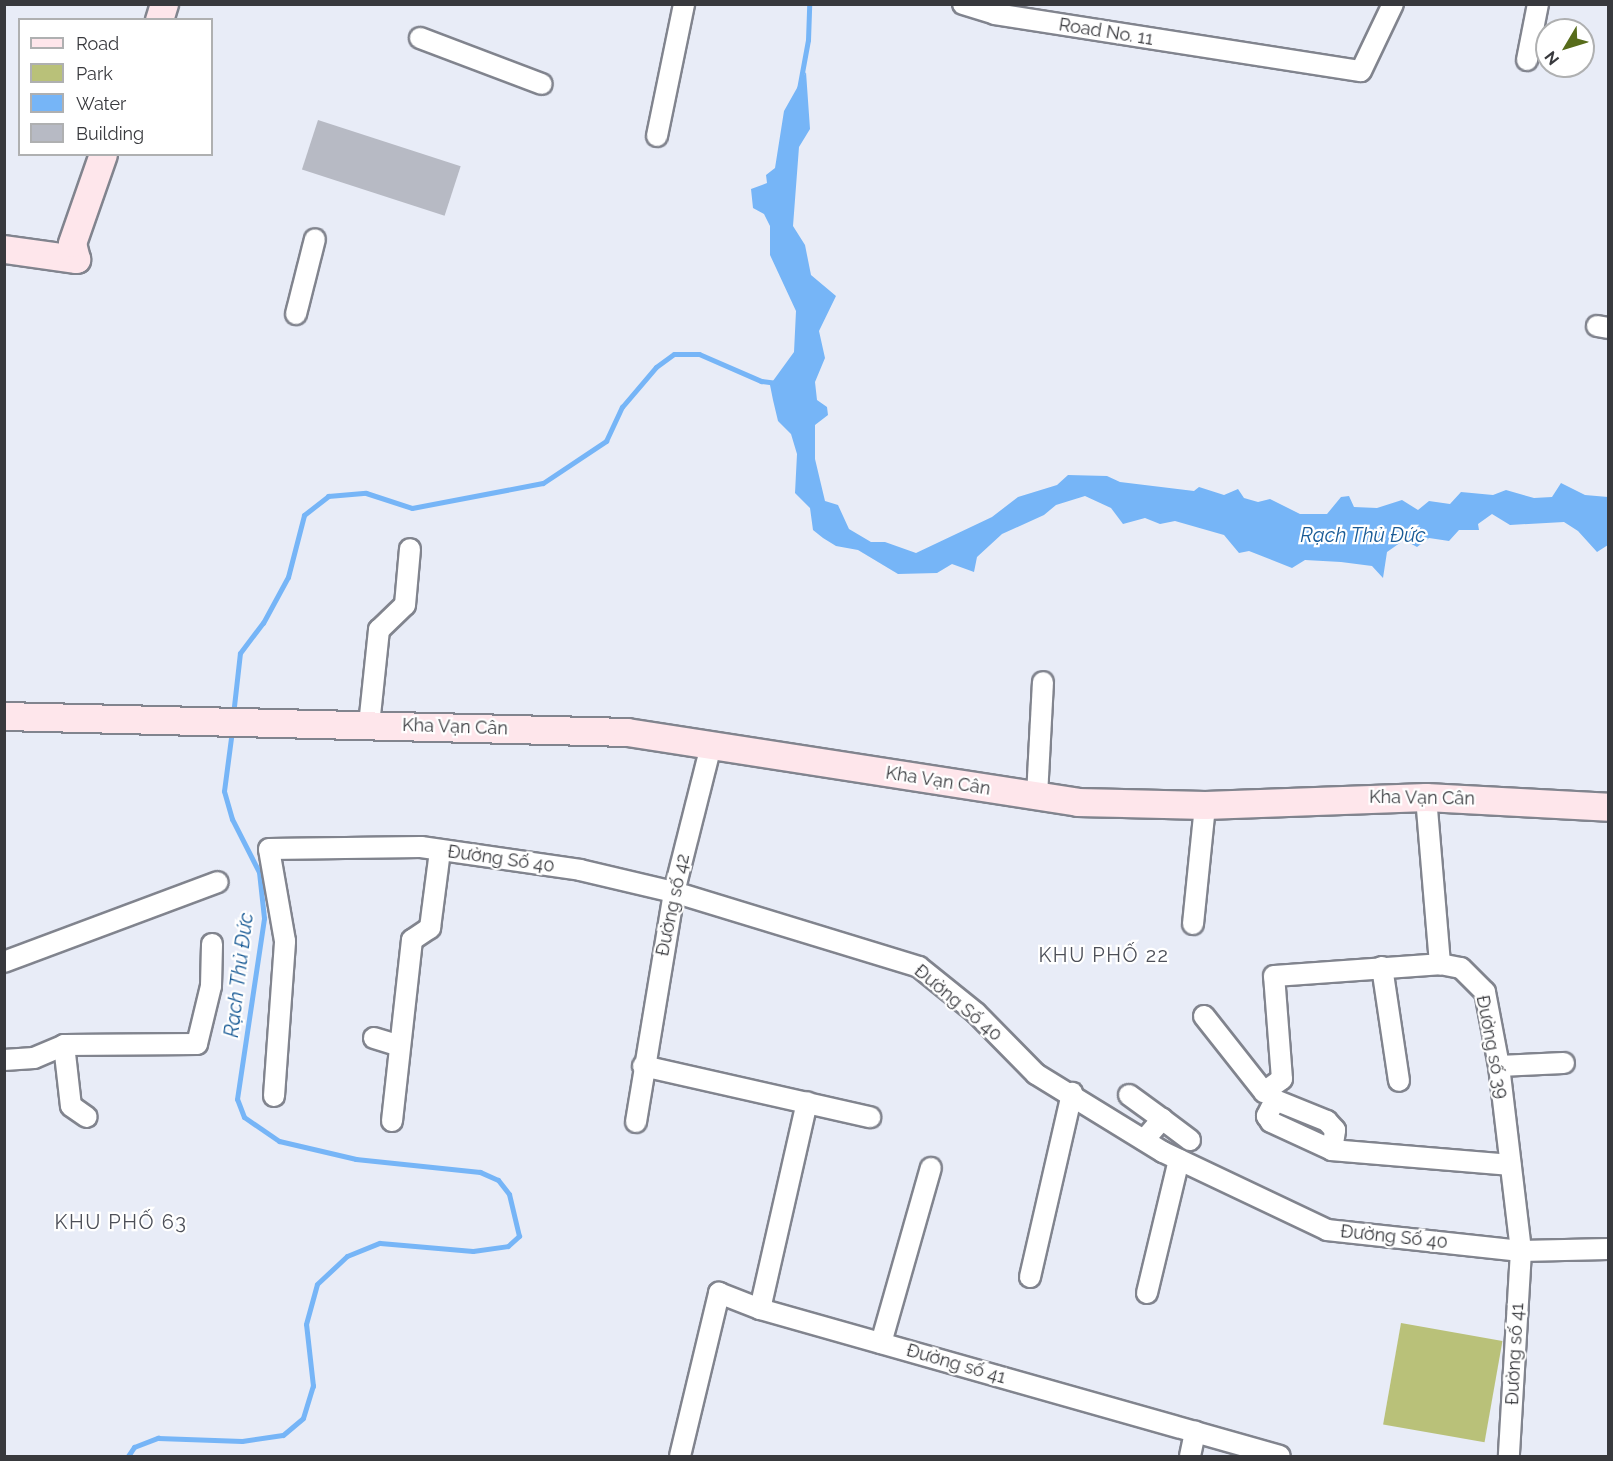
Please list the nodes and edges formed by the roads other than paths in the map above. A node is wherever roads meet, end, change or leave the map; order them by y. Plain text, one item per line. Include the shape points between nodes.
1 (684, 4) edge
2 (963, 4) edge
3 (1393, 4) edge
4 (1538, 4) edge
5 (420, 38) dead end
6 (1527, 60) dead end
7 (542, 84) dead end
8 (657, 136) dead end
9 (102, 156) edge
10 (315, 239) dead end
11 (4, 249) edge
12 (296, 314) dead end
13 (410, 549) dead end
14 (1042, 682) dead end
15 (4, 716) edge
16 (369, 724) junction
17 (711, 746) junction
18 (1037, 796) junction
19 (1426, 796) junction
20 (1205, 805) junction
21 (1608, 807) edge
22 (440, 851) junction
23 (218, 882) dead end
24 (674, 892) junction
25 (1193, 924) dead end
26 (212, 944) dead end
27 (4, 962) edge
28 (1440, 964) junction
29 (1382, 967) junction
30 (1204, 1016) dead end
31 (374, 1038) dead end
32 (64, 1045) junction
33 (400, 1046) junction
34 (4, 1060) edge
35 (1564, 1063) dead end
36 (643, 1066) junction
37 (1498, 1066) junction
38 (1399, 1080) dead end
39 (1072, 1093) junction
40 (1129, 1095) dead end
41 (274, 1096) dead end
42 (807, 1102) junction
43 (87, 1117) dead end
44 (870, 1117) dead end
45 (1162, 1119) junction
46 (392, 1122) dead end
47 (636, 1122) dead end
48 (1144, 1140) junction
49 (1190, 1140) dead end
50 (1332, 1150) dead end
51 (1179, 1160) junction
52 (1510, 1165) junction
53 (931, 1168) dead end
54 (1608, 1250) edge
55 (1521, 1251) junction
56 (1030, 1277) dead end
57 (1147, 1293) dead end
58 (760, 1309) junction
59 (881, 1343) junction
60 (1195, 1432) junction
61 (680, 1456) edge
62 (1190, 1456) edge
63 (1280, 1456) edge
64 (1509, 1456) edge

1 - 8 street
2 - 3 street, Road No. 11 via 995,14 1361,71
4 - 6 street
5 - 7 street
9 - 11 main road via 72,243 76,259
10 - 12 street
13 - 16 street via 405,605 379,630
14 - 18 street
15 - 16 main road, Kha Vạn Cân
16 - 17 main road, Kha Vạn Cân via 627,732
17 - 18 main road, Kha Vạn Cân
17 - 24 street, Đường số 42
18 - 20 main road, Kha Vạn Cân via 1077,802
19 - 20 main road, Kha Vạn Cân
19 - 21 main road, Kha Vạn Cân
19 - 28 street
20 - 25 street
22 - 24 street, Đường Số 40 via 580,870
22 - 33 street via 430,928 412,940
22 - 41 street, Đường Số 40 via 269,849 285,941
23 - 27 street
24 - 36 street, Đường số 42
24 - 39 street, Đường Số 40 via 919,967 976,1013 1036,1074
26 - 32 street via 211,986 197,1044
28 - 29 street
28 - 37 street, Đường số 39 via 1461,968 1485,992
29 - 30 street via 1274,976 1282,1079 1264,1092
29 - 38 street
31 - 33 street
32 - 34 street via 34,1058
32 - 43 street via 71,1106
33 - 46 street
35 - 37 street
36 - 42 street
36 - 47 street, Đường số 42
37 - 52 street, Đường số 39
39 - 48 street, Đường Số 40
39 - 56 street
40 - 45 street
42 - 44 street
42 - 58 street
45 - 48 street
45 - 49 street
48 - 51 street, Đường Số 40
50 - 52 street
51 - 55 street, Đường Số 40 via 1327,1230
51 - 57 street
52 - 55 street, Đường số 39
53 - 59 street
54 - 55 street, Đường Số 40
55 - 64 street, Đường số 41
58 - 59 street, Đường số 41
58 - 61 street, Đường số 41 via 719,1293
59 - 60 street, Đường số 41
60 - 62 street
60 - 63 street, Đường số 41

